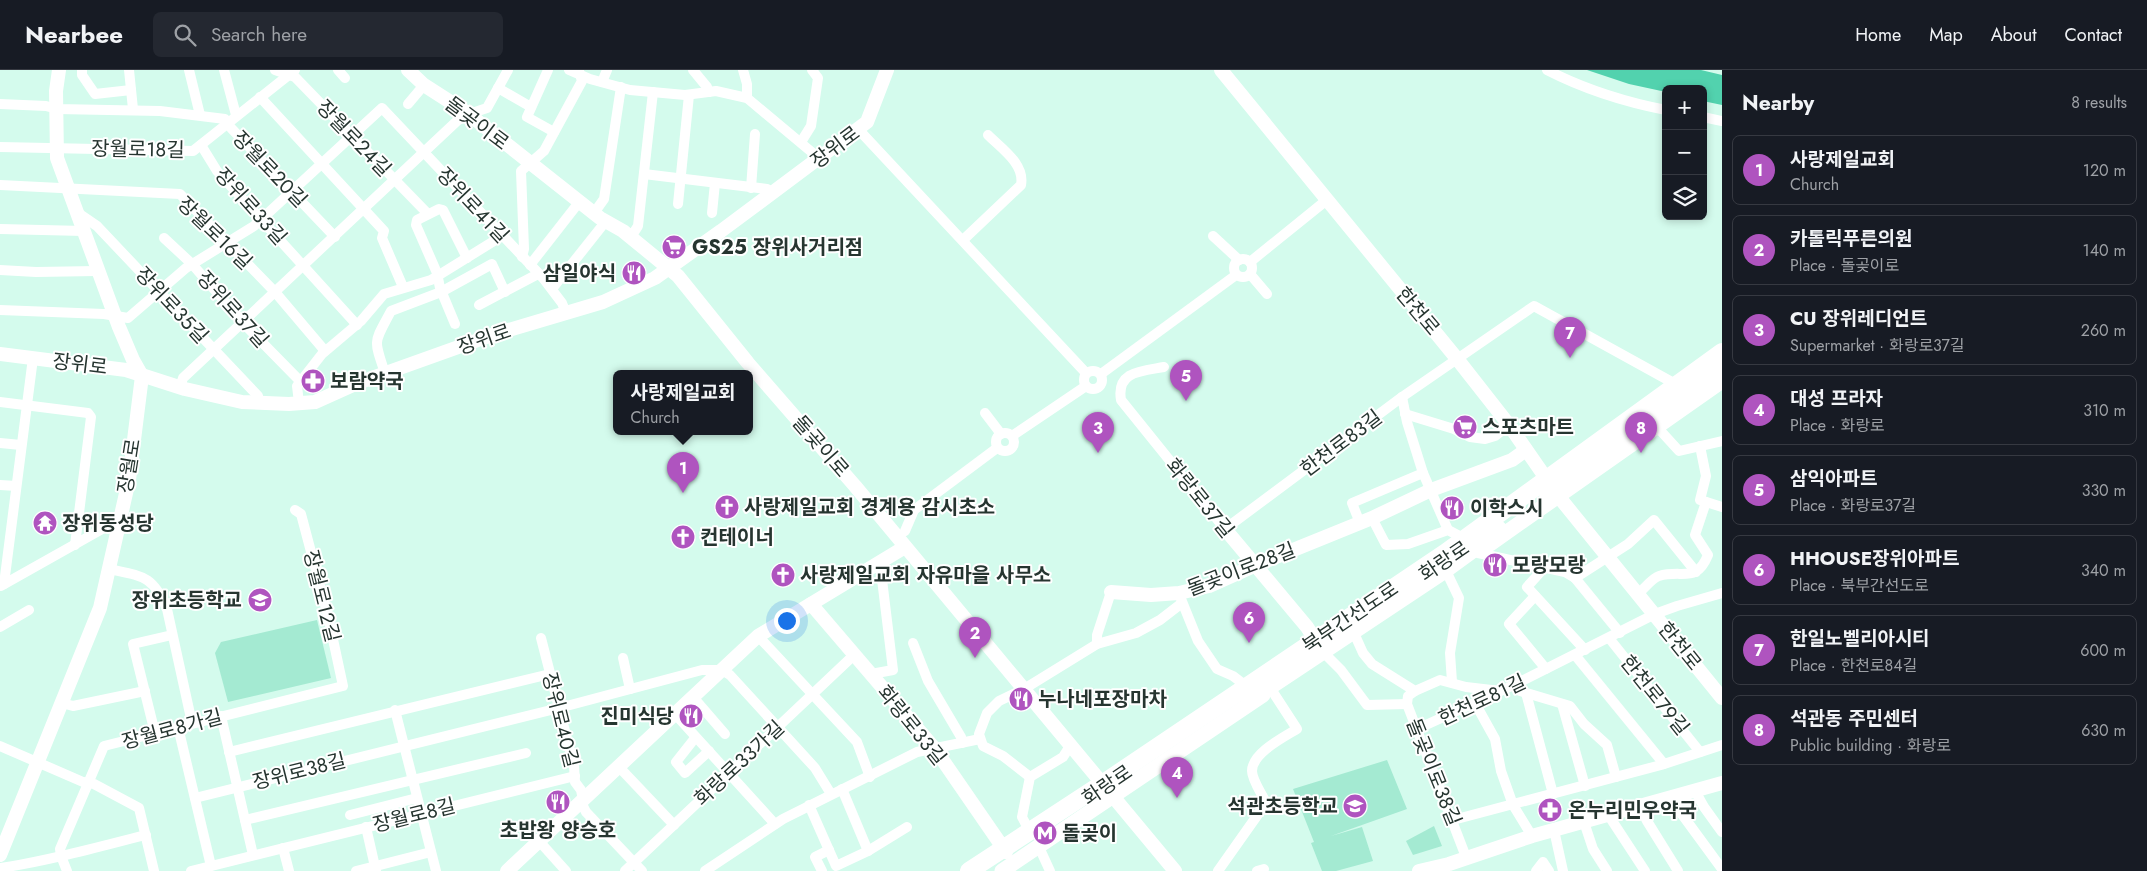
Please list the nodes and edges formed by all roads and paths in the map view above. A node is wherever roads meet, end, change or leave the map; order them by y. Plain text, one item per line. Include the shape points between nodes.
1 (82, 70) edge
2 (128, 70) edge
3 (189, 70) edge
4 (224, 70) edge
5 (275, 70) edge
6 (408, 70) edge
7 (508, 70) edge
8 (548, 70) edge
9 (569, 70) edge
10 (607, 70) edge
11 (693, 70) edge
12 (743, 70) edge
13 (812, 70) edge
14 (887, 70) edge
15 (1221, 70) edge
16 (1547, 70) edge
17 (57, 72) edge
18 (292, 72) edge
19 (580, 72) edge
20 (602, 82) junction
21 (424, 85) junction
22 (621, 87) junction
23 (498, 88) junction
24 (131, 90) junction
25 (653, 92) junction
26 (709, 92) junction
27 (689, 95) junction
28 (260, 96) junction
29 (747, 98) junction
30 (0, 104) edge
31 (408, 104) dead end
32 (56, 109) junction
33 (133, 109) junction
34 (1662, 109) edge
35 (529, 112) junction
36 (469, 114) junction
37 (200, 115) junction
38 (236, 116) junction
39 (1707, 118) edge
40 (1722, 121) edge
41 (228, 122) junction
42 (858, 129) junction
43 (554, 132) junction
44 (755, 134) dead end
45 (351, 136) junction
46 (988, 136) dead end
47 (801, 142) junction
48 (201, 145) junction
49 (0, 147) edge
50 (57, 147) junction
51 (424, 153) junction
52 (820, 159) junction
53 (321, 163) junction
54 (529, 163) junction
55 (644, 174) junction
56 (680, 179) junction
57 (395, 180) junction
58 (715, 183) junction
59 (0, 185) edge
60 (751, 188) junction
61 (68, 189) junction
62 (292, 191) junction
63 (773, 193) junction
64 (1328, 199) junction
65 (580, 201) junction
66 (678, 204) dead end
67 (364, 209) junction
68 (594, 212) junction
69 (78, 213) junction
70 (712, 213) dead end
71 (428, 214) junction
72 (262, 219) junction
73 (606, 221) junction
74 (0, 228) edge
75 (84, 231) junction
76 (334, 236) junction
77 (502, 236) junction
78 (1212, 236) dead end
79 (631, 237) junction
80 (164, 238) dead end
81 (962, 240) junction
82 (227, 243) junction
83 (522, 257) junction
84 (467, 258) junction
85 (1238, 260) junction
86 (1250, 262) junction
87 (192, 264) junction
88 (304, 265) junction
89 (530, 265) junction
90 (669, 268) junction
91 (0, 270) edge
92 (97, 271) junction
93 (538, 274) junction
94 (1250, 274) junction
95 (1236, 275) junction
96 (436, 277) junction
97 (403, 288) junction
98 (552, 289) junction
99 (159, 291) junction
100 (275, 292) junction
101 (441, 292) junction
102 (505, 292) junction
103 (1267, 294) dead end
104 (479, 305) dead end
105 (0, 310) edge
106 (566, 313) junction
107 (115, 316) junction
108 (244, 321) junction
109 (455, 324) dead end
110 (357, 325) junction
111 (214, 349) junction
112 (325, 351) junction
113 (1722, 352) edge
114 (0, 354) edge
115 (1722, 356) edge
116 (33, 358) junction
117 (1458, 360) junction
118 (1164, 367) dead end
119 (1722, 368) edge
120 (385, 373) junction
121 (1086, 373) junction
122 (1101, 374) junction
123 (142, 376) junction
124 (300, 381) junction
125 (1722, 381) edge
126 (1086, 386) junction
127 (1680, 386) junction
128 (180, 387) junction
129 (1402, 397) junction
130 (1697, 399) junction
131 (0, 402) edge
132 (260, 403) junction
133 (299, 403) junction
134 (26, 405) junction
135 (985, 413) dead end
136 (1405, 414) junction
137 (1509, 425) junction
138 (1658, 428) junction
139 (1000, 434) junction
140 (1012, 436) junction
141 (1722, 441) edge
142 (0, 442) edge
143 (21, 445) junction
144 (1700, 446) junction
145 (997, 448) junction
146 (1526, 450) junction
147 (1423, 473) junction
148 (1549, 484) junction
149 (0, 485) edge
150 (16, 486) junction
151 (1431, 490) junction
152 (1559, 497) junction
153 (1706, 502) junction
154 (1517, 507) junction
155 (1722, 508) edge
156 (295, 510) dead end
157 (120, 519) junction
158 (1528, 519) junction
159 (1366, 520) junction
160 (1225, 529) junction
161 (5, 530) edge
162 (1448, 530) junction
163 (905, 531) dead end
164 (75, 545) junction
165 (905, 547) junction
166 (1474, 548) junction
167 (1609, 557) junction
168 (880, 562) junction
169 (1256, 564) junction
170 (1545, 567) junction
171 (109, 569) junction
172 (1696, 572) junction
173 (1447, 573) junction
174 (1575, 578) junction
175 (2, 585) edge
176 (1111, 592) joint
177 (1638, 594) junction
178 (1722, 594) edge
179 (1535, 596) junction
180 (1181, 598) junction
181 (811, 604) junction
182 (29, 610) dead end
183 (1656, 614) junction
184 (0, 627) edge
185 (1620, 633) junction
186 (1354, 634) junction
187 (172, 635) junction
188 (758, 636) junction
189 (541, 638) dead end
190 (1609, 638) junction
191 (913, 643) dead end
192 (1097, 644) junction
193 (1322, 649) junction
194 (1585, 650) junction
195 (854, 655) junction
196 (1575, 655) junction
197 (623, 658) dead end
198 (1546, 669) junction
199 (722, 670) junction
200 (550, 674) junction
201 (871, 674) junction
202 (1452, 682) junction
203 (1516, 684) junction
204 (343, 686) joint
205 (630, 689) junction
206 (1024, 689) junction
207 (1271, 689) junction
208 (145, 691) junction
209 (1253, 691) junction
210 (1415, 691) junction
211 (1501, 691) junction
212 (1526, 693) junction
213 (812, 694) junction
214 (693, 698) junction
215 (1722, 698) edge
216 (62, 703) junction
217 (1475, 703) junction
218 (1407, 704) junction
219 (1562, 704) junction
220 (559, 708) junction
221 (395, 710) junction
222 (675, 714) junction
223 (221, 716) junction
224 (192, 723) junction
225 (778, 726) junction
226 (178, 727) junction
227 (1417, 730) junction
228 (155, 733) junction
229 (725, 734) dead end
230 (695, 738) junction
231 (980, 739) junction
232 (962, 743) junction
233 (404, 745) junction
234 (1722, 745) edge
235 (0, 746) edge
236 (1070, 746) junction
237 (935, 749) junction
238 (708, 751) junction
239 (229, 752) junction
240 (1700, 752) junction
241 (526, 753) dead end
242 (38, 761) junction
243 (1664, 764) junction
244 (619, 767) junction
245 (729, 772) junction
246 (575, 776) junction
247 (870, 776) junction
248 (1030, 777) junction
249 (1616, 777) junction
250 (412, 780) junction
251 (88, 783) junction
252 (1722, 783) edge
253 (236, 786) junction
254 (1585, 786) junction
255 (842, 789) junction
256 (1110, 791) junction
257 (1695, 791) junction
258 (831, 794) junction
259 (1553, 794) junction
260 (195, 798) junction
261 (417, 798) junction
262 (1670, 798) junction
263 (582, 801) junction
264 (809, 805) junction
265 (1513, 805) junction
266 (1640, 807) junction
267 (421, 814) junction
268 (350, 815) dead end
269 (1609, 816) junction
270 (245, 820) junction
271 (1453, 820) junction
272 (1584, 822) junction
273 (775, 824) junction
274 (674, 825) junction
275 (366, 827) junction
276 (907, 827) dead end
277 (1554, 830) junction
278 (1722, 832) edge
279 (146, 835) junction
280 (1532, 836) junction
281 (539, 841) junction
282 (1035, 841) junction
283 (283, 848) junction
284 (829, 850) junction
285 (431, 852) junction
286 (868, 852) junction
287 (1006, 852) junction
288 (253, 855) junction
289 (0, 856) edge
290 (61, 856) junction
291 (1466, 857) junction
292 (634, 862) junction
293 (211, 866) junction
294 (1450, 867) edge
295 (0, 868) edge
296 (375, 869) edge
297 (1722, 869) edge
298 (67, 871) edge
299 (154, 871) edge
300 (190, 871) edge
301 (289, 871) edge
302 (356, 871) edge
303 (436, 871) edge
304 (507, 871) edge
305 (566, 871) edge
306 (625, 871) edge
307 (642, 871) edge
308 (705, 871) edge
309 (822, 871) edge
310 (969, 871) edge
311 (976, 871) edge
312 (988, 871) edge
313 (1002, 871) edge
314 (1050, 871) edge
315 (1175, 871) edge
316 (1218, 871) edge
317 (1421, 871) edge
318 (1536, 871) edge
319 (1549, 871) edge
320 (1563, 871) edge
321 (1607, 871) edge
322 (1645, 871) edge
323 (1678, 871) edge

1 - 24 street via 95,94
2 - 24 street
3 - 37 street
4 - 38 street
5 - 18 street, 장월로24길
6 - 21 street, 돌곶이로
7 - 23 street
8 - 35 street
9 - 19 street
10 - 20 street
11 - 26 street
12 - 29 street via 748,84
13 - 47 street via 818,78 810,126
14 - 42 street, 장위로 via 867,122
15 - 64 street, 한천로
16 - 34 street via 1614,100
17 - 32 street
18 - 28 street, 장월로18길
18 - 45 street, 장월로24길
19 - 20 street
19 - 43 street, 돌곶이로 via 582,80
20 - 22 street
21 - 31 street, 돌곶이로
21 - 36 street, 돌곶이로
22 - 25 street
22 - 68 street via 604,199
23 - 35 street
23 - 36 street via 487,108
24 - 33 street
25 - 27 street
25 - 55 street
26 - 27 street
26 - 29 street
27 - 56 street
28 - 38 street, 장월로18길
28 - 53 street
29 - 47 street
30 - 32 street
32 - 33 street, 장월로20길
32 - 50 street
33 - 37 street, 장월로20길
35 - 43 street
36 - 51 street via 457,121
36 - 54 street, 돌곶이로
37 - 41 street, 장월로20길
38 - 41 street, 장월로18길
39 - 40 street
41 - 48 street, 장월로18길
41 - 62 street, 장월로20길
42 - 52 street, 장위로
42 - 81 street
43 - 54 street, 돌곶이로 via 544,151
44 - 60 street
45 - 51 street, 장위로41길 via 382,108
45 - 53 street
45 - 57 street, 장월로24길
46 - 81 street via 1018,166 1022,174 1021,185
47 - 52 street
48 - 50 street, 장월로18길 via 193,151
48 - 72 street, 장위로33길 via 217,171
49 - 50 street, 장월로18길
50 - 61 street via 57,158
51 - 57 street
51 - 77 street, 장위로41길
52 - 63 street, 장위로
53 - 62 street
53 - 67 street
54 - 65 street, 돌곶이로
54 - 83 street, 장위로41길 via 521,171
55 - 56 street
55 - 79 street via 638,226
56 - 58 street
56 - 66 street
57 - 67 street
57 - 71 street, 장월로24길
58 - 60 street
58 - 70 street
59 - 61 street
60 - 63 street
61 - 69 street
61 - 82 street, 장월로16길 via 180,194
62 - 72 street
62 - 76 street, 장월로20길
63 - 90 street, 장위로
64 - 86 street
64 - 117 street, 한천로
65 - 68 street, 돌곶이로
65 - 89 street
67 - 76 street
67 - 97 street via 384,231 382,238
68 - 73 street, 돌곶이로
69 - 75 street
69 - 99 street, 장위로35길 via 97,226
71 - 84 street via 444,210
71 - 96 street via 417,220 416,225
72 - 82 street
72 - 88 street, 장위로33길
73 - 79 street, 돌곶이로
73 - 98 street
74 - 75 street
75 - 92 street
76 - 88 street
77 - 83 street, 장위로41길
77 - 84 street
78 - 85 street
79 - 90 street, 돌곶이로
80 - 87 street, 장위로37길
81 - 121 street
82 - 87 street
82 - 100 street, 장월로16길
83 - 89 street, 장위로41길
84 - 96 street
85 - 86 street
85 - 95 street via 1233,267
86 - 94 street
87 - 99 street
87 - 108 street, 장위로37길
88 - 100 street
88 - 110 street, 장위로33길
89 - 93 street, 장위로41길
90 - 106 street, 장위로 via 603,302
90 - 165 street, 돌곶이로
91 - 92 street
92 - 107 street
93 - 98 street, 장위로41길
93 - 102 street, 장위로
94 - 95 street via 1244,277
94 - 103 street
95 - 122 street
96 - 97 street
96 - 101 street
97 - 110 street via 384,294
98 - 106 street, 장위로41길
99 - 107 street via 128,318
99 - 111 street, 장위로35길
100 - 108 street
100 - 112 street, 장월로16길
101 - 102 street via 492,264
101 - 109 street
101 - 120 street via 391,311 375,346
102 - 104 street, 장위로
105 - 107 street
106 - 120 street, 장위로
107 - 123 street via 132,360
108 - 111 street
108 - 124 street, 장위로37길
110 - 112 street
111 - 128 street via 183,378
111 - 132 street, 장위로35길 via 258,396
112 - 124 street
113 - 310 highway, 북부간선도로 via 1445,553
114 - 116 street, 장위로
115 - 127 main road, 화랑로
116 - 123 street, 장위로 via 126,370
116 - 134 street
117 - 127 street, 한천로83길 via 1534,306
117 - 129 street, 한천로83길
117 - 137 street, 한천로
118 - 160 street, 화랑로37길 via 1128,377 1120,391 1122,400
119 - 312 highway, 북부간선도로 via 1444,570
120 - 133 street, 장위로 via 315,402
121 - 122 street via 1095,370
121 - 126 street
122 - 126 street via 1100,386 1095,389
123 - 128 street, 장위로
123 - 157 street, 장월로 via 129,480
124 - 133 street via 297,386
125 - 130 main road, 화랑로
126 - 140 street
127 - 130 street
127 - 148 main road, 화랑로
128 - 132 street, 장위로 via 242,402
129 - 136 street
129 - 160 street, 한천로83길
130 - 138 main road, 화랑로
131 - 134 street
132 - 133 street, 장위로
134 - 143 street
134 - 164 street via 88,413 91,417
135 - 139 street
136 - 137 street via 1470,437 1485,439
136 - 147 street
137 - 146 street, 한천로
138 - 144 street via 1679,451
138 - 152 main road, 화랑로
139 - 140 street
139 - 145 street via 995,441
140 - 145 street via 1014,446 1003,452
141 - 144 street
142 - 143 street
143 - 150 street
144 - 153 street via 1706,476 1700,500
145 - 163 street via 914,510
146 - 148 street, 한천로
146 - 151 street, 돌곶이로28길 via 1512,460
147 - 151 street
147 - 159 street via 1352,504
148 - 152 street, 한천로
148 - 154 main road, 화랑로
149 - 150 street
150 - 161 street
151 - 159 street, 돌곶이로28길
151 - 162 street
152 - 158 main road, 화랑로
152 - 167 street, 한천로
153 - 155 street
153 - 172 street via 1695,535 1708,555 1703,568
154 - 158 street via 1526,511
154 - 166 main road, 화랑로
156 - 204 street, 장월로12길 via 301,514
157 - 164 street
157 - 171 street, 장월로
158 - 166 main road, 화랑로
159 - 162 street via 1386,545 1408,544
159 - 169 street, 돌곶이로28길
160 - 169 street, 화랑로37길
161 - 175 street
162 - 166 street
164 - 175 street
165 - 168 street
165 - 206 street, 돌곶이로
166 - 170 street, 화랑로
166 - 173 main road, 화랑로
166 - 193 main road, 화랑로
167 - 172 street via 1654,520
167 - 174 street
167 - 177 street, 한천로
168 - 181 street
168 - 201 street via 893,670
169 - 180 street, 돌곶이로28길
169 - 193 street, 화랑로37길
170 - 174 street, 화랑로
170 - 179 street via 1527,587
171 - 187 street via 148,579 160,591
171 - 216 street, 장월로 via 100,608
172 - 177 street via 1658,576
173 - 186 main road, 화랑로
173 - 202 street, 화랑로 via 1459,598 1450,653
174 - 185 street
176 - 180 street, 돌곶이로28길
176 - 192 street, 돌곶이로28길
177 - 183 street, 한천로
178 - 183 street, 한천로81길
179 - 194 street
179 - 198 street, 한천로81길 via 1509,624
180 - 192 street, 돌곶이로28길 via 1160,620 1136,633
180 - 209 street via 1198,641 1217,669
181 - 188 street
181 - 195 street, 화랑로33길
182 - 184 street
183 - 185 street, 한천로81길
183 - 215 street, 한천로
185 - 190 street, 한천로81길
186 - 193 main road, 화랑로
186 - 210 street via 1372,664
187 - 208 street via 133,644
187 - 224 street
188 - 199 street
188 - 213 street
189 - 200 street, 장위로40길
190 - 194 street, 한천로81길
190 - 240 street, 한천로79길
191 - 232 street via 928,681
192 - 206 street, 돌곶이로28길
193 - 207 main road, 화랑로
193 - 209 main road, 화랑로
193 - 218 street, 돌곶이로38길 via 1367,705
194 - 196 street, 한천로81길
195 - 201 street, 화랑로33길
195 - 213 street, 화랑로33가길
196 - 198 street, 한천로81길
196 - 243 street, 한천로79길
197 - 205 street
198 - 203 street, 한천로81길
199 - 205 street, 장위로38길 via 702,670
199 - 214 street
199 - 225 street
200 - 220 street, 장위로40길
200 - 221 street, 장위로38길
201 - 237 street, 화랑로33길
202 - 210 street via 1440,680
202 - 211 street
203 - 211 street, 한천로81길
203 - 212 street via 1520,691
204 - 223 street, 장월로8가길
205 - 220 street, 장위로38길
206 - 231 street, 돌곶이로28길 via 999,701 987,713
206 - 236 street, 돌곶이로
207 - 256 main road, 화랑로
207 - 316 street via 1297,729 1264,750 1254,763 1252,772 1266,803
208 - 216 street via 73,706
208 - 228 street
209 - 256 main road, 화랑로
210 - 218 street via 1408,696
211 - 217 street, 한천로81길
212 - 219 street
212 - 259 street
213 - 225 street, 화랑로33가길
213 - 247 street via 857,742
214 - 222 street
214 - 229 street
216 - 242 street, 장월로
217 - 227 street, 한천로81길
217 - 265 street via 1495,739
218 - 227 street, 돌곶이로38길
219 - 249 street via 1570,706 1607,745
219 - 254 street
220 - 233 street, 장위로38길
220 - 246 street, 장위로40길
221 - 233 street
221 - 239 street, 장위로38길
222 - 230 street
222 - 244 street
223 - 224 street, 장월로8가길
223 - 239 street
224 - 226 street, 장월로8가길
225 - 245 street, 화랑로33가길
225 - 258 street via 815,768
226 - 228 street, 장월로8가길
226 - 260 street
227 - 271 street, 돌곶이로38길
228 - 251 street, 장월로8가길 via 104,746
230 - 238 street
230 - 238 street via 676,762 686,773
231 - 232 street
231 - 248 street via 983,746 1003,756
232 - 237 street
233 - 250 street
233 - 253 street, 장위로38길
234 - 240 street, 한천로79길
235 - 242 street
236 - 248 street via 1063,757
236 - 256 street, 돌곶이로
237 - 247 street via 917,752
237 - 287 street, 화랑로33길
238 - 245 street
239 - 253 street
240 - 243 street, 한천로79길
241 - 250 street, 장위로38길
242 - 251 street
242 - 289 street, 장월로
243 - 249 street, 한천로79길
244 - 263 street
244 - 274 street
245 - 273 street
245 - 274 street, 화랑로33가길
246 - 263 street, 장위로40길
246 - 267 street, 장월로8길
247 - 255 street
248 - 282 street via 1022,817
249 - 254 street, 한천로79길
250 - 261 street
250 - 270 street, 장위로38길
251 - 279 street via 139,808
251 - 290 street, 장월로8가길 via 60,849
252 - 257 street
253 - 260 street, 장위로38길
253 - 270 street
254 - 259 street, 한천로79길
255 - 258 street
255 - 286 street
256 - 282 main road, 화랑로
256 - 315 street, 돌곶이로
257 - 262 street
257 - 278 street
258 - 264 street
259 - 265 street, 한천로79길
260 - 293 street
261 - 267 street
261 - 268 street
262 - 266 street
262 - 297 street
263 - 281 street
263 - 292 street, 장위로40길 via 586,812
264 - 273 street
264 - 284 street
265 - 271 street, 한천로79길
265 - 280 street
266 - 269 street
266 - 323 street
267 - 275 street, 장월로8길
267 - 285 street
269 - 272 street
269 - 322 street
270 - 288 street
271 - 291 street, 돌곶이로38길
272 - 277 street
272 - 321 street via 1593,850
273 - 308 street
274 - 292 street, 화랑로33가길
275 - 283 street, 장월로8길
275 - 296 street
276 - 286 street
277 - 280 street
277 - 320 street
279 - 290 street
279 - 299 street
280 - 291 street
281 - 304 street
281 - 305 street
282 - 287 main road, 화랑로
282 - 313 main road, 화랑로
282 - 314 street
283 - 288 street, 장월로8길
283 - 301 street
284 - 286 street via 836,866
284 - 309 street via 815,857
285 - 296 street
285 - 303 street
287 - 311 main road, 화랑로
288 - 293 street, 장월로8길
290 - 295 street
290 - 298 street
291 - 294 street
292 - 306 street, 화랑로33가길
292 - 307 street, 장위로40길
293 - 300 street, 장월로8길
294 - 317 street
296 - 302 street
318 - 319 street via 1543,862

